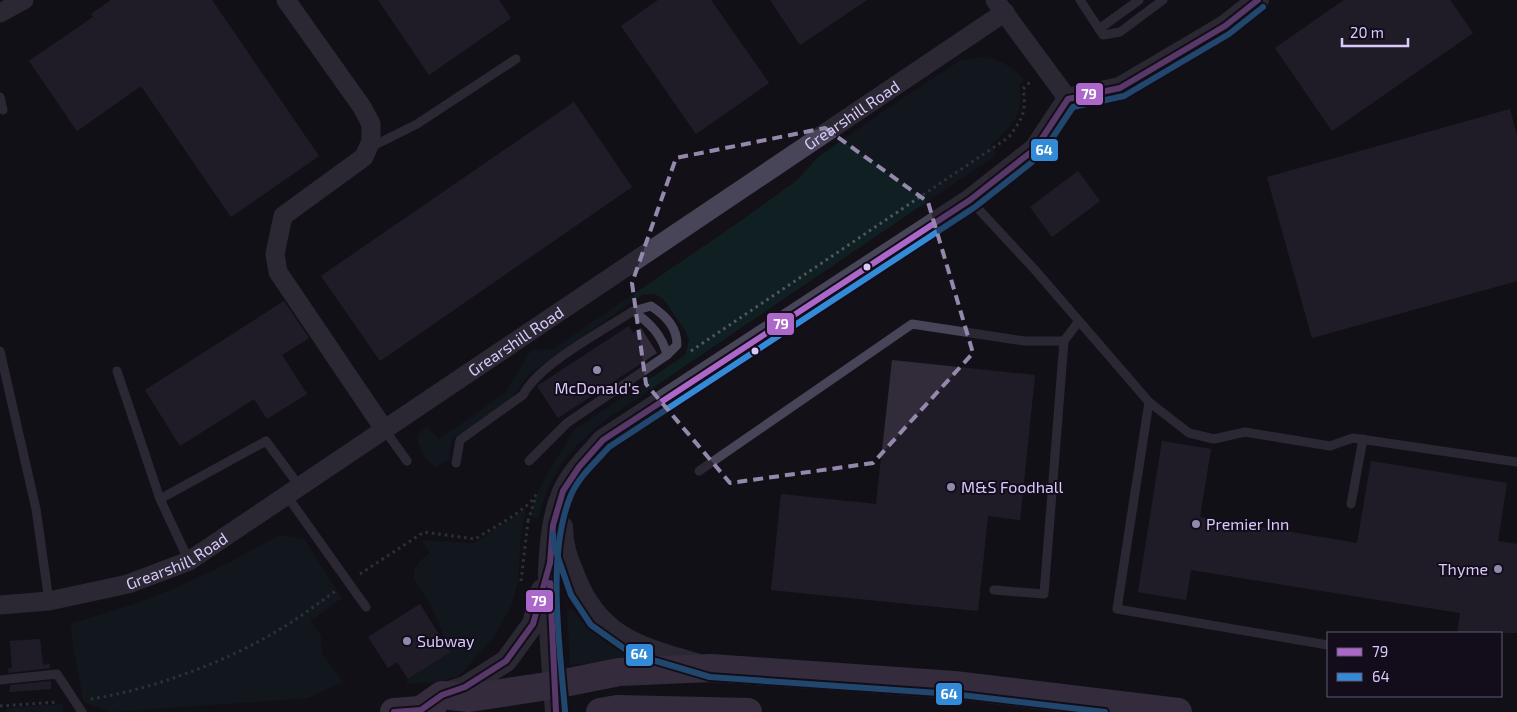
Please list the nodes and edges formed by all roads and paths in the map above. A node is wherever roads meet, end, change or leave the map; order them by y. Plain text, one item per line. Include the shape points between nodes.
1 (24, 0) edge
2 (286, 0) edge
3 (1080, 0) edge
4 (1139, 0) edge
5 (1163, 0) edge
6 (1258, 0) edge
7 (1000, 6) edge
8 (0, 13) edge
9 (1099, 29) junction
10 (516, 59) dead end
11 (0, 98) edge
12 (1068, 99) junction
13 (3, 110) dead end
14 (368, 149) junction
15 (970, 200) junction
16 (634, 311) junction
17 (1079, 321) junction
18 (1064, 341) junction
19 (0, 351) edge
20 (667, 355) junction
21 (117, 371) dead end
22 (1149, 402) junction
23 (384, 429) junction
24 (1363, 439) junction
25 (529, 460) dead end
26 (407, 461) dead end
27 (1517, 462) edge
28 (456, 463) dead end
29 (699, 471) dead end
30 (563, 491) junction
31 (294, 492) junction
32 (535, 498) dead end
33 (160, 499) junction
34 (1351, 504) dead end
35 (528, 521) junction
36 (553, 525) junction
37 (189, 561) junction
38 (550, 563) junction
39 (348, 582) junction
40 (521, 585) dead end
41 (994, 590) dead end
42 (49, 601) junction
43 (0, 606) edge
44 (366, 607) dead end
45 (1327, 645) edge
46 (711, 668) junction
47 (0, 680) edge
48 (554, 685) junction
49 (75, 701) junction
50 (431, 705) edge
51 (0, 706) edge
52 (82, 712) edge
53 (394, 712) edge
54 (556, 712) edge
55 (600, 712) edge
56 (748, 712) edge
57 (1178, 712) edge

1 - 8 street
2 - 14 street via 362,107 371,124
3 - 9 lane
4 - 9 lane
5 - 9 lane via 1120,32 1103,35
6 - 12 street via 1225,26 1120,88
7 - 12 street
7 - 23 street, Grearshill Road
10 - 14 lane via 417,124
11 - 13 lane
12 - 15 street via 1035,149
14 - 23 street via 364,157 284,216 275,254 278,272
15 - 17 lane
15 - 30 street via 603,440
16 - 20 lane via 654,328 664,342
16 - 20 lane via 651,306 665,316 677,333 677,345
16 - 28 lane via 564,356 529,383 523,394 460,440
17 - 18 lane
17 - 22 lane
18 - 29 lane via 1024,340 912,324
18 - 41 lane via 1044,594
19 - 42 lane via 36,509
20 - 25 lane via 567,423
21 - 33 lane
22 - 24 lane via 1189,432 1214,440 1245,432 1330,446 1353,438
22 - 45 lane via 1117,610
23 - 26 lane
23 - 31 street, Grearshill Road
24 - 27 lane
24 - 34 lane
30 - 36 street
30 - 46 street via 562,544 579,591 598,619 629,641
31 - 33 lane via 266,441
31 - 37 street, Grearshill Road
31 - 39 lane
32 - 35 path
33 - 37 lane
35 - 36 path
35 - 40 path
36 - 38 street
37 - 42 street, Grearshill Road via 128,584
38 - 48 street
38 - 50 street via 533,624 506,661
39 - 44 lane
39 - 49 path via 277,631 223,660 119,695
42 - 43 street, Grearshill Road
46 - 48 main road via 619,672
46 - 57 main road via 954,685
47 - 49 lane via 57,674
48 - 50 main road
48 - 54 street
49 - 51 path
49 - 52 lane
50 - 53 main road
55 - 56 main road via 617,709

